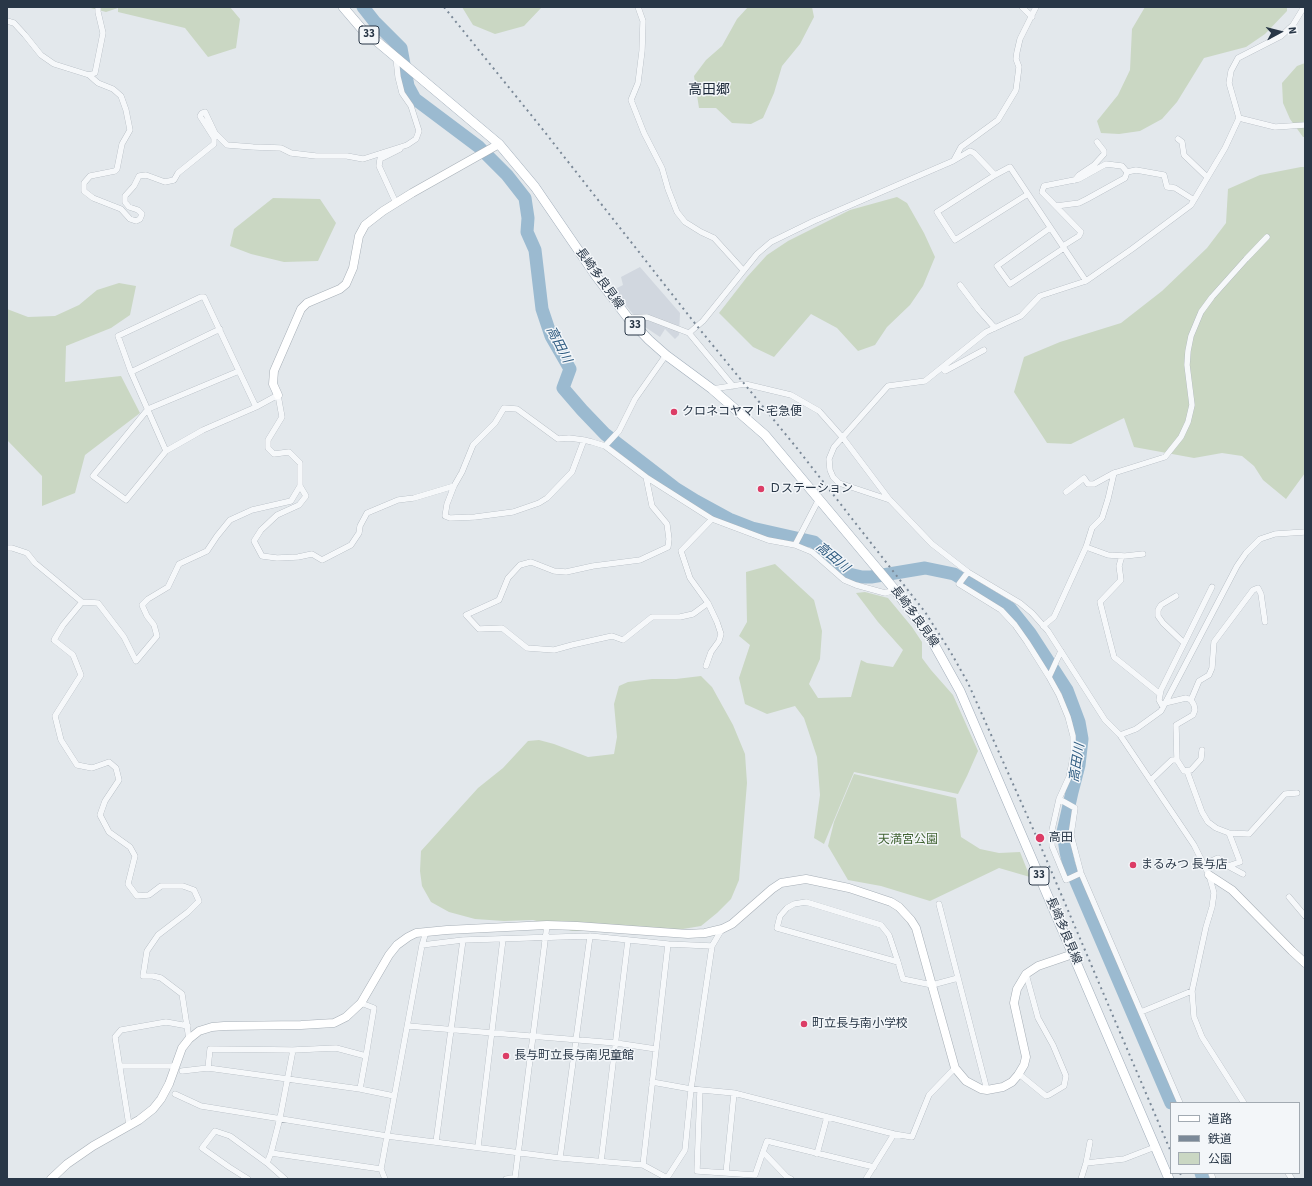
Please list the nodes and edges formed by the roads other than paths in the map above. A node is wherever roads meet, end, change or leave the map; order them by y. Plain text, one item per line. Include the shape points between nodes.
1 (98, 7) edge
2 (343, 7) edge
3 (638, 7) edge
4 (1022, 7) edge
5 (1036, 7) edge
6 (1304, 7) edge
7 (1032, 17) junction
8 (7, 21) edge
9 (398, 60) junction
10 (89, 75) junction
11 (1240, 118) junction
12 (1305, 125) edge
13 (1178, 139) dead end
14 (1097, 142) dead end
15 (407, 145) junction
16 (495, 146) junction
17 (953, 160) junction
18 (1127, 172) junction
19 (995, 175) junction
20 (1207, 177) junction
21 (1075, 180) junction
22 (1028, 194) junction
23 (1194, 200) junction
24 (396, 203) junction
25 (1056, 206) junction
26 (1050, 228) junction
27 (1267, 237) dead end
28 (1063, 247) junction
29 (743, 270) junction
30 (1086, 281) junction
31 (960, 285) dead end
32 (628, 318) junction
33 (995, 328) junction
34 (220, 329) junction
35 (690, 333) junction
36 (984, 350) dead end
37 (666, 355) junction
38 (942, 368) junction
39 (239, 371) junction
40 (131, 372) junction
41 (733, 386) junction
42 (712, 390) junction
43 (278, 395) junction
44 (256, 407) junction
45 (148, 409) junction
46 (844, 438) junction
47 (584, 440) junction
48 (607, 444) junction
49 (166, 451) junction
50 (1114, 473) junction
51 (646, 477) junction
52 (300, 486) junction
53 (454, 486) junction
54 (1066, 492) dead end
55 (820, 499) junction
56 (890, 500) junction
57 (712, 519) junction
58 (1305, 532) edge
59 (795, 545) junction
60 (1086, 547) junction
61 (7, 548) edge
62 (1143, 554) dead end
63 (1122, 556) junction
64 (967, 573) junction
65 (892, 587) junction
66 (1212, 587) dead end
67 (1176, 596) dead end
68 (82, 602) junction
69 (708, 603) junction
70 (1265, 622) dead end
71 (1043, 626) junction
72 (1184, 643) junction
73 (1061, 651) junction
74 (706, 666) dead end
75 (1048, 677) junction
76 (1160, 694) junction
77 (1191, 700) junction
78 (1164, 705) junction
79 (1120, 735) junction
80 (1202, 750) dead end
81 (1177, 760) junction
82 (1186, 771) junction
83 (1151, 780) junction
84 (1297, 793) dead end
85 (1059, 799) junction
86 (1229, 833) junction
87 (1203, 865) junction
88 (1228, 866) junction
89 (1081, 873) junction
90 (1243, 874) dead end
91 (1209, 875) junction
92 (1289, 897) dead end
93 (939, 904) dead end
94 (1305, 916) edge
95 (547, 925) junction
96 (722, 929) junction
97 (426, 932) junction
98 (590, 936) junction
99 (546, 938) junction
100 (503, 939) junction
101 (463, 940) junction
102 (628, 940) junction
103 (668, 944) junction
104 (422, 945) junction
105 (712, 946) junction
106 (1073, 954) junction
107 (898, 962) junction
108 (1305, 963) edge
109 (1026, 974) junction
110 (958, 978) junction
111 (932, 985) junction
112 (1192, 990) junction
113 (361, 1003) junction
114 (1140, 1012) junction
115 (188, 1026) junction
116 (408, 1026) junction
117 (450, 1030) junction
118 (492, 1033) junction
119 (533, 1036) junction
120 (189, 1039) junction
121 (576, 1040) junction
122 (616, 1043) junction
123 (656, 1049) junction
124 (293, 1050) junction
125 (366, 1056) junction
126 (120, 1066) junction
127 (179, 1068) junction
128 (208, 1068) junction
129 (956, 1068) junction
130 (1019, 1074) junction
131 (286, 1078) junction
132 (652, 1082) junction
133 (360, 1089) junction
134 (691, 1089) junction
135 (700, 1090) junction
136 (987, 1090) junction
137 (175, 1094) dead end
138 (734, 1094) junction
139 (394, 1096) junction
140 (1180, 1102) edge
141 (1243, 1102) edge
142 (827, 1117) junction
143 (280, 1118) junction
144 (129, 1125) junction
145 (894, 1134) junction
146 (387, 1136) junction
147 (436, 1142) junction
148 (1090, 1142) dead end
149 (1155, 1146) junction
150 (478, 1147) junction
151 (518, 1152) junction
152 (763, 1152) junction
153 (271, 1153) junction
154 (818, 1154) junction
155 (560, 1158) junction
156 (601, 1162) junction
157 (267, 1163) junction
158 (1086, 1163) junction
159 (643, 1165) junction
160 (874, 1168) junction
161 (381, 1169) junction
162 (726, 1173) junction
163 (51, 1179) edge
164 (248, 1179) edge
165 (285, 1179) edge
166 (385, 1179) edge
167 (506, 1179) edge
168 (515, 1179) edge
169 (791, 1179) edge
170 (869, 1179) edge
171 (1081, 1179) edge
172 (1169, 1179) edge

1 - 10 street via 103,33 95,73
2 - 9 main road, 長崎多良見線 / 33 via 360,28
3 - 29 street via 643,21 642,51 638,83 631,100 644,133 662,168 677,212 685,222 714,238
4 - 7 street
5 - 7 street
6 - 11 street via 1293,25 1281,36 1238,58 1231,71 1229,83
7 - 17 street via 1020,39 1017,52 1019,66 1016,90 998,120 961,148
8 - 10 street via 14,23 41,55 54,64
9 - 15 street via 398,77 402,93 411,106 419,131 416,139
9 - 16 main road, 長崎多良見線 / 33
10 - 15 street via 121,96 130,130 122,144 117,169 90,176 84,183 84,191 93,198 121,209 130,219 136,221 142,214 125,202 139,176 146,175 165,182 174,180 178,173 214,144 214,138 200,116 205,112 215,133 227,145 281,148 291,153 363,159
11 - 12 street via 1275,127
11 - 20 street
13 - 20 street via 1182,142 1184,155
14 - 21 street via 1104,154
15 - 24 street via 380,159 380,166
16 - 24 street
16 - 32 main road, 長崎多良見線 / 33 via 535,187
17 - 19 street via 970,151
17 - 29 street via 770,242
18 - 21 street via 1122,166 1106,164
18 - 23 street via 1136,170 1164,176 1167,187 1175,188
18 - 25 street via 1125,178 1079,203
19 - 22 street via 1010,167
19 - 22 street via 937,212 955,240
20 - 23 street
21 - 25 street via 1044,186 1042,192
22 - 26 street
23 - 30 street via 1191,205 1132,250
24 - 43 street via 365,225 359,236 353,268 346,284 335,292 307,303 301,309 274,371 273,384
25 - 28 street via 1081,232
26 - 28 street
26 - 28 street via 998,266 1010,284
27 - 50 street via 1201,312 1188,351 1192,405 1181,437 1165,457
28 - 30 street
29 - 35 street via 703,321
30 - 33 street via 1040,296 1021,316
31 - 33 street
32 - 35 street via 647,317
32 - 37 main road, 長崎多良見線 / 33
33 - 38 street via 986,332
34 - 39 street
34 - 40 street
34 - 40 street via 204,297 201,297 118,336
35 - 41 street
36 - 38 street via 945,371
37 - 42 main road, 長崎多良見線 / 33
37 - 48 street via 635,400 619,431
38 - 46 street via 926,382 888,386
39 - 44 street
39 - 45 street
40 - 45 street
41 - 42 street
41 - 46 street via 745,384 791,395 819,411
42 - 55 main road, 長崎多良見線 / 33 via 765,435
43 - 44 street
43 - 52 street via 282,417 268,440 268,448 274,454 289,452 300,463
44 - 49 street via 203,430
45 - 49 street
45 - 49 street via 93,476 126,500
46 - 56 street
46 - 56 street via 834,447 829,459 833,477 839,483
47 - 48 street
47 - 53 street via 558,439 517,409 504,408 495,423 473,445
47 - 53 street via 572,472 547,498 529,507 513,512 450,518 445,516
48 - 51 street
50 - 54 street via 1094,484 1088,484 1084,478
50 - 60 street via 1102,518 1092,528
51 - 57 street
51 - 69 street via 652,506 667,524 668,547 640,560 566,572 554,571 531,562 520,566 508,578 499,600 466,615 479,629 502,628 527,648 554,650 612,636 623,640 652,617 694,614
52 - 53 street via 306,496 299,505 277,515 261,530 254,541 262,556 277,558 312,554 322,560 351,545 360,533 360,526 367,513 398,500
52 - 68 street via 291,501 252,510 230,520 207,551 179,564 168,587 148,599 142,606 154,625 157,636 136,662 124,637 98,603
55 - 59 street
55 - 65 main road, 長崎多良見線 / 33
56 - 64 street via 932,544
57 - 59 street via 768,540
57 - 69 street via 681,551 690,578
58 - 78 street via 1275,534 1260,539 1246,553
59 - 65 street via 812,552 844,580 885,593
60 - 63 street via 1108,555
60 - 71 street via 1054,617
61 - 68 street via 27,553 35,563
62 - 63 street
63 - 76 street via 1119,566 1121,580 1100,602 1108,638 1114,657
64 - 71 street via 1020,603
64 - 75 street via 959,584 1001,610 1027,642
65 - 106 main road, 長崎多良見線 / 33 via 930,637 960,691
66 - 72 street
67 - 72 street via 1161,605 1158,616
68 - 115 street via 54,640 73,655 81,675 55,716 56,722 61,740 77,765 92,768 109,762 116,768 119,780 105,801 100,815 109,832 130,847 135,856 128,884 138,896 149,894 161,886 183,886 194,890 199,901 158,935 146,951 143,976 161,978 182,994
69 - 74 street via 721,634
70 - 77 street via 1258,588 1253,590 1214,642 1212,668 1209,674 1199,681
71 - 73 street
72 - 76 street
73 - 75 street
73 - 79 street via 1106,720
75 - 85 street via 1059,695 1073,736 1073,757 1069,777
76 - 78 street via 1159,700
77 - 78 street via 1186,698
77 - 81 street via 1194,705 1193,715 1176,725
78 - 79 street via 1160,712 1136,729
79 - 83 street
80 - 82 street via 1197,765
81 - 82 street
81 - 83 street via 1172,760
82 - 86 street via 1208,822
83 - 87 street via 1194,845
84 - 86 street via 1285,794 1248,834
85 - 89 street via 1075,808 1070,835
85 - 89 street via 1052,830 1052,846 1066,880
86 - 88 street via 1240,862
87 - 88 street via 1218,858
87 - 91 street
88 - 90 street
89 - 114 street
91 - 108 street via 1232,890
91 - 112 street via 1214,893 1212,907
92 - 94 street
93 - 110 street
95 - 96 street via 688,934 705,934
95 - 97 street
95 - 99 street
96 - 105 street
96 - 111 street via 744,915 781,884 806,879 849,888 891,902 911,920 916,928
97 - 104 street
97 - 113 street via 408,936 397,944
98 - 99 street
98 - 102 street
98 - 121 street
99 - 100 street
99 - 119 street
100 - 101 street
100 - 118 street
101 - 104 street
101 - 117 street
102 - 103 street
102 - 122 street
103 - 105 street
103 - 123 street
104 - 116 street
105 - 134 street
106 - 109 street via 1038,966
106 - 149 main road, 長崎多良見線 / 33
107 - 107 street via 889,935 880,925 806,902 794,904 780,916 777,928
107 - 111 street via 904,979
109 - 130 street via 1017,988 1014,1003 1026,1057
109 - 130 street via 1038,1018 1066,1076 1064,1086 1046,1096
110 - 111 street
110 - 136 street
111 - 129 street
112 - 114 street
112 - 141 street via 1194,1017 1202,1037
113 - 120 street via 346,1017 334,1022 212,1027 199,1031
113 - 125 street via 374,1008
114 - 140 street
115 - 120 street
115 - 126 street via 166,1022 121,1030 115,1037
116 - 117 street
116 - 139 street
117 - 118 street
117 - 147 street
118 - 119 street
118 - 150 street
119 - 121 street
119 - 151 street
120 - 127 street via 182,1048
121 - 122 street
121 - 155 street
122 - 123 street
122 - 156 street
123 - 132 street
124 - 125 street via 336,1048
124 - 128 street via 210,1049
124 - 131 street
125 - 133 street
126 - 127 street
126 - 144 street
127 - 128 street
127 - 144 street via 153,1109
128 - 131 street
129 - 136 street via 966,1081
129 - 145 street via 929,1095 912,1137
130 - 136 street via 1003,1088
131 - 133 street
131 - 143 street
132 - 134 street
132 - 159 street
133 - 139 street
134 - 135 street
134 - 159 street via 685,1150 667,1178
135 - 138 street
135 - 162 street via 697,1171
137 - 143 street via 201,1106
138 - 142 street
138 - 162 street
139 - 146 street
142 - 145 street
142 - 154 street
143 - 146 street
143 - 153 street
144 - 163 street via 87,1150
145 - 160 street
146 - 147 street
146 - 161 street
147 - 150 street
148 - 158 street
149 - 158 street via 1124,1159
149 - 172 main road, 長崎多良見線 / 33
150 - 151 street
151 - 155 street
151 - 168 street
152 - 154 street via 767,1141
152 - 162 street via 755,1175
152 - 169 street
153 - 157 street
153 - 161 street
154 - 160 street
155 - 156 street
156 - 159 street
157 - 164 street via 230,1136 215,1131 202,1148
157 - 165 street
158 - 171 street
160 - 170 street
161 - 166 street
167 - 168 street

